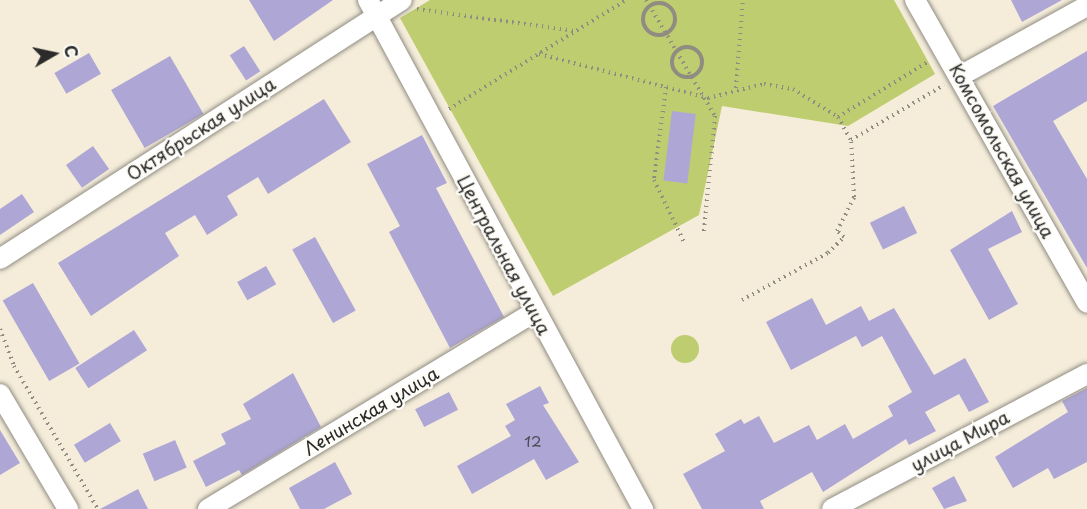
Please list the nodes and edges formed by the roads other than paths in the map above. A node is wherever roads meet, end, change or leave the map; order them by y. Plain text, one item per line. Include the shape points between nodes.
1 (915, 0) edge
2 (409, 4) edge
3 (1087, 6) edge
4 (372, 8) edge
5 (960, 76) junction
6 (0, 259) edge
7 (1087, 303) edge
8 (535, 312) junction
9 (1087, 374) edge
10 (0, 394) edge
11 (68, 509) edge
12 (208, 509) edge
13 (643, 509) edge
14 (832, 509) edge

1 - 5 street, Комсомольская улица
2 - 4 street, Октябрьская улица
3 - 5 street
4 - 6 street, Октябрьская улица
4 - 8 street, Центральная улица
5 - 7 street, Комсомольская улица
8 - 12 street, Ленинская улица
8 - 13 street, Центральная улица
9 - 14 street, улица Мира
10 - 11 street

